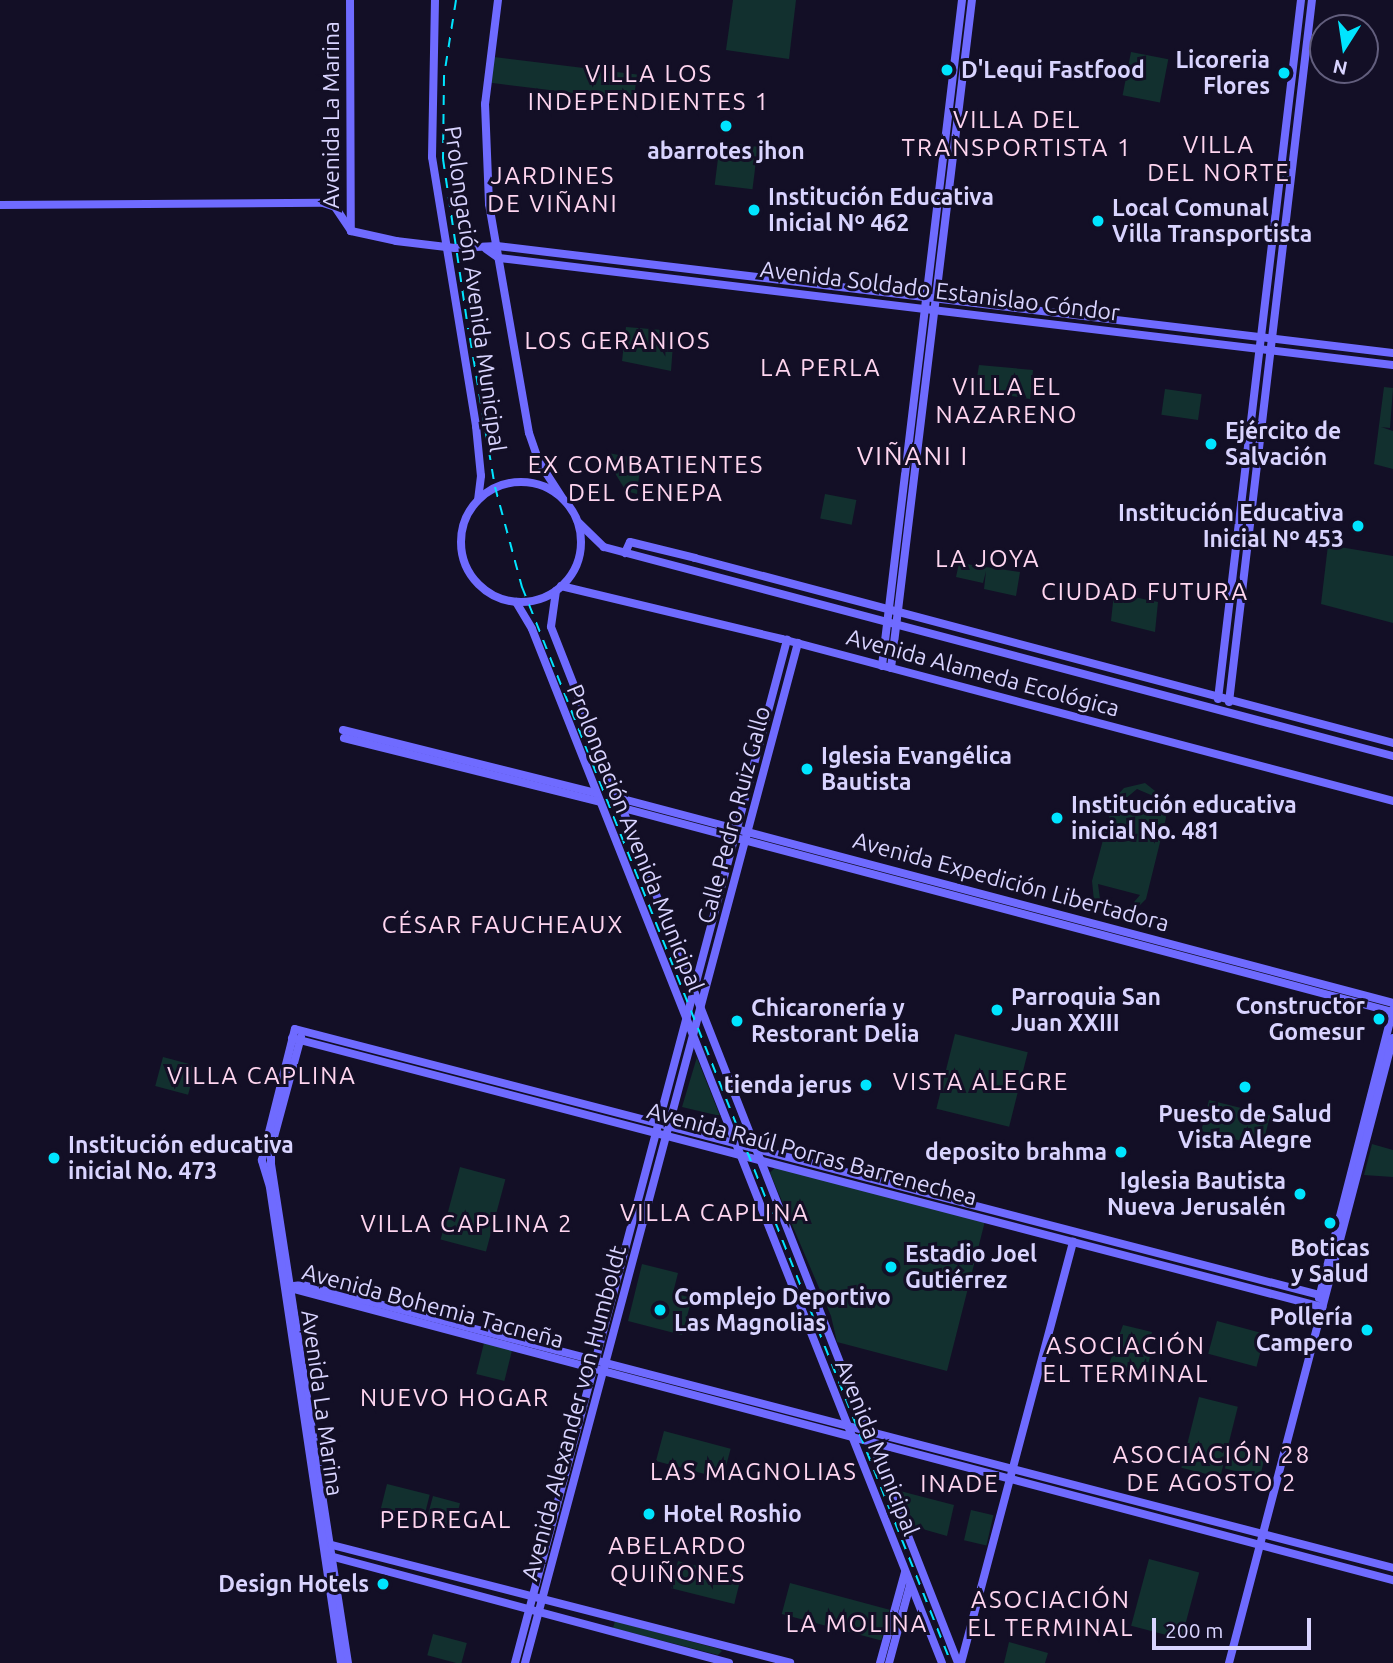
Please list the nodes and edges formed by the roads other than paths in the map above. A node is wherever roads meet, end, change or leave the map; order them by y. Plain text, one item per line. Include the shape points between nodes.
1 (349, 0) edge
2 (435, 0) edge
3 (498, 0) edge
4 (962, 0) edge
5 (972, 0) edge
6 (1301, 0) edge
7 (1312, 0) edge
8 (0, 205) edge
9 (351, 231) junction
10 (497, 246) junction
11 (447, 247) junction
12 (486, 249) junction
13 (499, 258) junction
14 (927, 298) junction
15 (937, 299) junction
16 (925, 309) junction
17 (936, 310) junction
18 (1261, 337) junction
19 (1272, 339) junction
20 (1259, 349) junction
21 (1271, 350) junction
22 (1393, 353) edge
23 (1393, 365) edge
24 (916, 386) junction
25 (926, 387) junction
26 (478, 499) junction
27 (563, 499) junction
28 (578, 522) junction
29 (898, 541) junction
30 (908, 542) junction
31 (625, 553) junction
32 (559, 589) junction
33 (516, 602) junction
34 (890, 610) junction
35 (900, 614) junction
36 (888, 622) junction
37 (899, 624) junction
38 (787, 640) junction
39 (799, 643) junction
40 (882, 666) junction
41 (891, 668) junction
42 (1218, 699) junction
43 (1229, 702) junction
44 (1393, 743) edge
45 (1393, 756) edge
46 (596, 793) junction
47 (619, 798) junction
48 (1393, 801) edge
49 (600, 803) junction
50 (623, 808) junction
51 (737, 833) junction
52 (749, 836) junction
53 (693, 997) junction
54 (1393, 1009) edge
55 (701, 1014) junction
56 (687, 1019) junction
57 (298, 1034) junction
58 (694, 1037) junction
59 (1393, 1038) edge
60 (710, 1040) joint
61 (680, 1049) junction
62 (703, 1052) junction
63 (660, 1124) junction
64 (671, 1126) junction
65 (657, 1133) junction
66 (669, 1136) junction
67 (734, 1143) junction
68 (753, 1147) junction
69 (739, 1154) junction
70 (758, 1160) junction
71 (1073, 1242) junction
72 (290, 1288) junction
73 (1319, 1294) junction
74 (1319, 1309) junction
75 (595, 1364) junction
76 (607, 1367) junction
77 (847, 1425) junction
78 (865, 1429) junction
79 (851, 1436) junction
80 (870, 1440) junction
81 (912, 1442) junction
82 (909, 1451) junction
83 (1014, 1468) junction
84 (1011, 1479) junction
85 (1261, 1532) junction
86 (332, 1545) junction
87 (1261, 1545) junction
88 (324, 1552) junction
89 (334, 1559) junction
90 (1393, 1568) edge
91 (905, 1572) junction
92 (1393, 1580) edge
93 (910, 1584) junction
94 (533, 1596) junction
95 (543, 1599) junction
96 (529, 1611) junction
97 (539, 1614) junction
98 (341, 1663) edge
99 (348, 1663) edge
100 (515, 1663) edge
101 (525, 1663) edge
102 (729, 1663) edge
103 (790, 1663) edge
104 (880, 1663) edge
105 (889, 1663) edge
106 (942, 1663) edge
107 (960, 1663) edge
108 (1230, 1663) edge

1 - 9 street, Avenida La Marina
2 - 11 street, Prolongación Avenida Municipal via 430,127
3 - 10 street, Prolongación Avenida Municipal via 484,123
4 - 14 street
5 - 15 street
6 - 18 street
7 - 19 street
8 - 9 street via 323,203 335,207
9 - 11 street, Avenida Soldado Estanislao Cóndor
10 - 12 street, Avenida Soldado Estanislao Cóndor
10 - 13 street, Prolongación Avenida Municipal
10 - 14 street, Avenida Soldado Estanislao Cóndor
11 - 12 street, Avenida Soldado Estanislao Cóndor
11 - 26 street, Prolongación Avenida Municipal via 476,426 481,476
12 - 13 street, Avenida Soldado Estanislao Cóndor
13 - 16 street, Avenida Soldado Estanislao Cóndor
13 - 27 street, Prolongación Avenida Municipal via 529,433 539,462
14 - 15 street, Avenida Soldado Estanislao Cóndor
14 - 16 street
15 - 17 street
15 - 18 street, Avenida Soldado Estanislao Cóndor
16 - 17 street, Avenida Soldado Estanislao Cóndor
16 - 24 street
17 - 20 street, Avenida Soldado Estanislao Cóndor
17 - 25 street
18 - 19 street, Avenida Soldado Estanislao Cóndor
18 - 20 street
19 - 21 street
19 - 22 street, Avenida Soldado Estanislao Cóndor
20 - 21 street, Avenida Soldado Estanislao Cóndor
20 - 42 street
21 - 23 street, Avenida Soldado Estanislao Cóndor
21 - 43 street
24 - 25 street
24 - 29 street
25 - 30 street
26 - 27 street, Prolongación Avenida Municipal via 495,487 518,482 539,484
26 - 33 street, Prolongación Avenida Municipal via 462,527 464,561 484,589
27 - 28 street, Prolongación Avenida Municipal
28 - 31 street, Avenida Alameda Ecológica via 594,541
28 - 32 street, Prolongación Avenida Municipal via 579,557
29 - 30 street
29 - 34 street
30 - 35 street
31 - 34 street, Avenida Alameda Ecológica via 630,542
31 - 36 street, Avenida Alameda Ecológica
32 - 33 street via 537,600
32 - 38 street, Avenida Alameda Ecológica
32 - 47 street, Prolongación Avenida Municipal via 551,627
33 - 46 street, Prolongación Avenida Municipal via 528,621
34 - 35 street, Avenida Alameda Ecológica
34 - 36 street
35 - 37 street
35 - 42 street, Avenida Alameda Ecológica
36 - 37 street, Avenida Alameda Ecológica
36 - 40 street
37 - 41 street
37 - 45 street, Avenida Alameda Ecológica
38 - 39 street, Avenida Alameda Ecológica
38 - 51 street, Calle Pedro Ruiz Gallo
39 - 40 street, Avenida Alameda Ecológica
39 - 52 street, Calle Pedro Ruiz Gallo
40 - 41 street, Avenida Alameda Ecológica
41 - 48 street, Avenida Alameda Ecológica
42 - 43 street, Avenida Alameda Ecológica
43 - 44 street, Avenida Alameda Ecológica
46 - 49 street, Prolongación Avenida Municipal
46 - 49 street via 343,734
47 - 50 street, Prolongación Avenida Municipal
47 - 51 street, Avenida Expedición Libertadora
49 - 56 street, Prolongación Avenida Municipal
50 - 51 street, Avenida Expedición Libertadora
50 - 53 street, Prolongación Avenida Municipal
51 - 52 street, Avenida Expedición Libertadora
51 - 53 street, Calle Pedro Ruiz Gallo
52 - 54 street, Avenida Expedición Libertadora
52 - 55 street, Calle Pedro Ruiz Gallo
53 - 55 street, Prolongación Avenida Municipal
53 - 56 street, Calle Pedro Ruiz Gallo
54 - 73 street
55 - 58 street, Calle Pedro Ruiz Gallo
55 - 60 street, Prolongación Avenida Municipal
56 - 58 street, Prolongación Avenida Municipal
56 - 61 street, Avenida Alexander von Humboldt
57 - 63 street, Avenida Raúl Porras Barrenechea
57 - 65 street, Avenida Raúl Porras Barrenechea
57 - 72 street, Avenida La Marina via 262,1160
58 - 62 street, Prolongación Avenida Municipal
59 - 74 street
60 - 62 street, Avenida Municipal
61 - 62 street
61 - 63 street, Avenida Alexander von Humboldt
62 - 64 street, Avenida Alexander von Humboldt
62 - 67 street, Avenida Municipal
62 - 68 street, Avenida Municipal
63 - 64 street, Avenida Raúl Porras Barrenechea
63 - 65 street, Avenida Alexander von Humboldt
64 - 66 street, Avenida Alexander von Humboldt
64 - 67 street, Avenida Raúl Porras Barrenechea
65 - 66 street, Avenida Raúl Porras Barrenechea
65 - 75 street, Avenida Alexander von Humboldt
66 - 69 street, Avenida Raúl Porras Barrenechea
66 - 76 street, Avenida Alexander von Humboldt
67 - 68 street, Avenida Raúl Porras Barrenechea
67 - 69 street, Avenida Municipal
68 - 70 street, Avenida Municipal
68 - 73 street, Avenida Raúl Porras Barrenechea
69 - 70 street, Avenida Raúl Porras Barrenechea
69 - 77 street, Avenida Municipal
70 - 71 street, Avenida Raúl Porras Barrenechea
70 - 78 street, Avenida Municipal
71 - 74 street, Avenida Raúl Porras Barrenechea
71 - 83 street
72 - 75 street, Avenida Bohemia Tacneña
72 - 86 street, Avenida La Marina
72 - 88 street, Avenida La Marina
73 - 74 street
74 - 85 street
75 - 76 street, Avenida Bohemia Tacneña
75 - 94 street, Avenida Alexander von Humboldt
76 - 77 street, Avenida Bohemia Tacneña
76 - 79 street, Avenida Bohemia Tacneña
76 - 95 street, Avenida Alexander von Humboldt
77 - 78 street, Avenida Bohemia Tacneña
77 - 79 street, Avenida Municipal
78 - 80 street, Avenida Municipal
78 - 81 street, Avenida Bohemia Tacneña
79 - 80 street, Avenida Bohemia Tacneña
79 - 91 street, Avenida Municipal
80 - 82 street, Avenida Bohemia Tacneña
80 - 107 street, Avenida Municipal
81 - 82 street
81 - 83 street, Avenida Bohemia Tacneña
82 - 84 street, Avenida Bohemia Tacneña
83 - 84 street
83 - 85 street, Avenida Bohemia Tacneña
84 - 87 street, Avenida Bohemia Tacneña
84 - 107 street
85 - 87 street
85 - 90 street, Avenida Bohemia Tacneña
86 - 88 street
86 - 89 street, Avenida La Marina
86 - 94 street
87 - 92 street, Avenida Bohemia Tacneña
87 - 108 street
88 - 89 street
88 - 98 street, Avenida La Marina
89 - 96 street
89 - 99 street, Avenida La Marina
91 - 93 street, Avenida Municipal
91 - 104 street
93 - 105 street
93 - 106 street, Avenida Municipal
94 - 95 street
94 - 96 street, Avenida Alexander von Humboldt
95 - 97 street, Avenida Alexander von Humboldt
95 - 103 street
96 - 97 street
96 - 100 street, Avenida Alexander von Humboldt
97 - 101 street, Avenida Alexander von Humboldt
97 - 102 street

